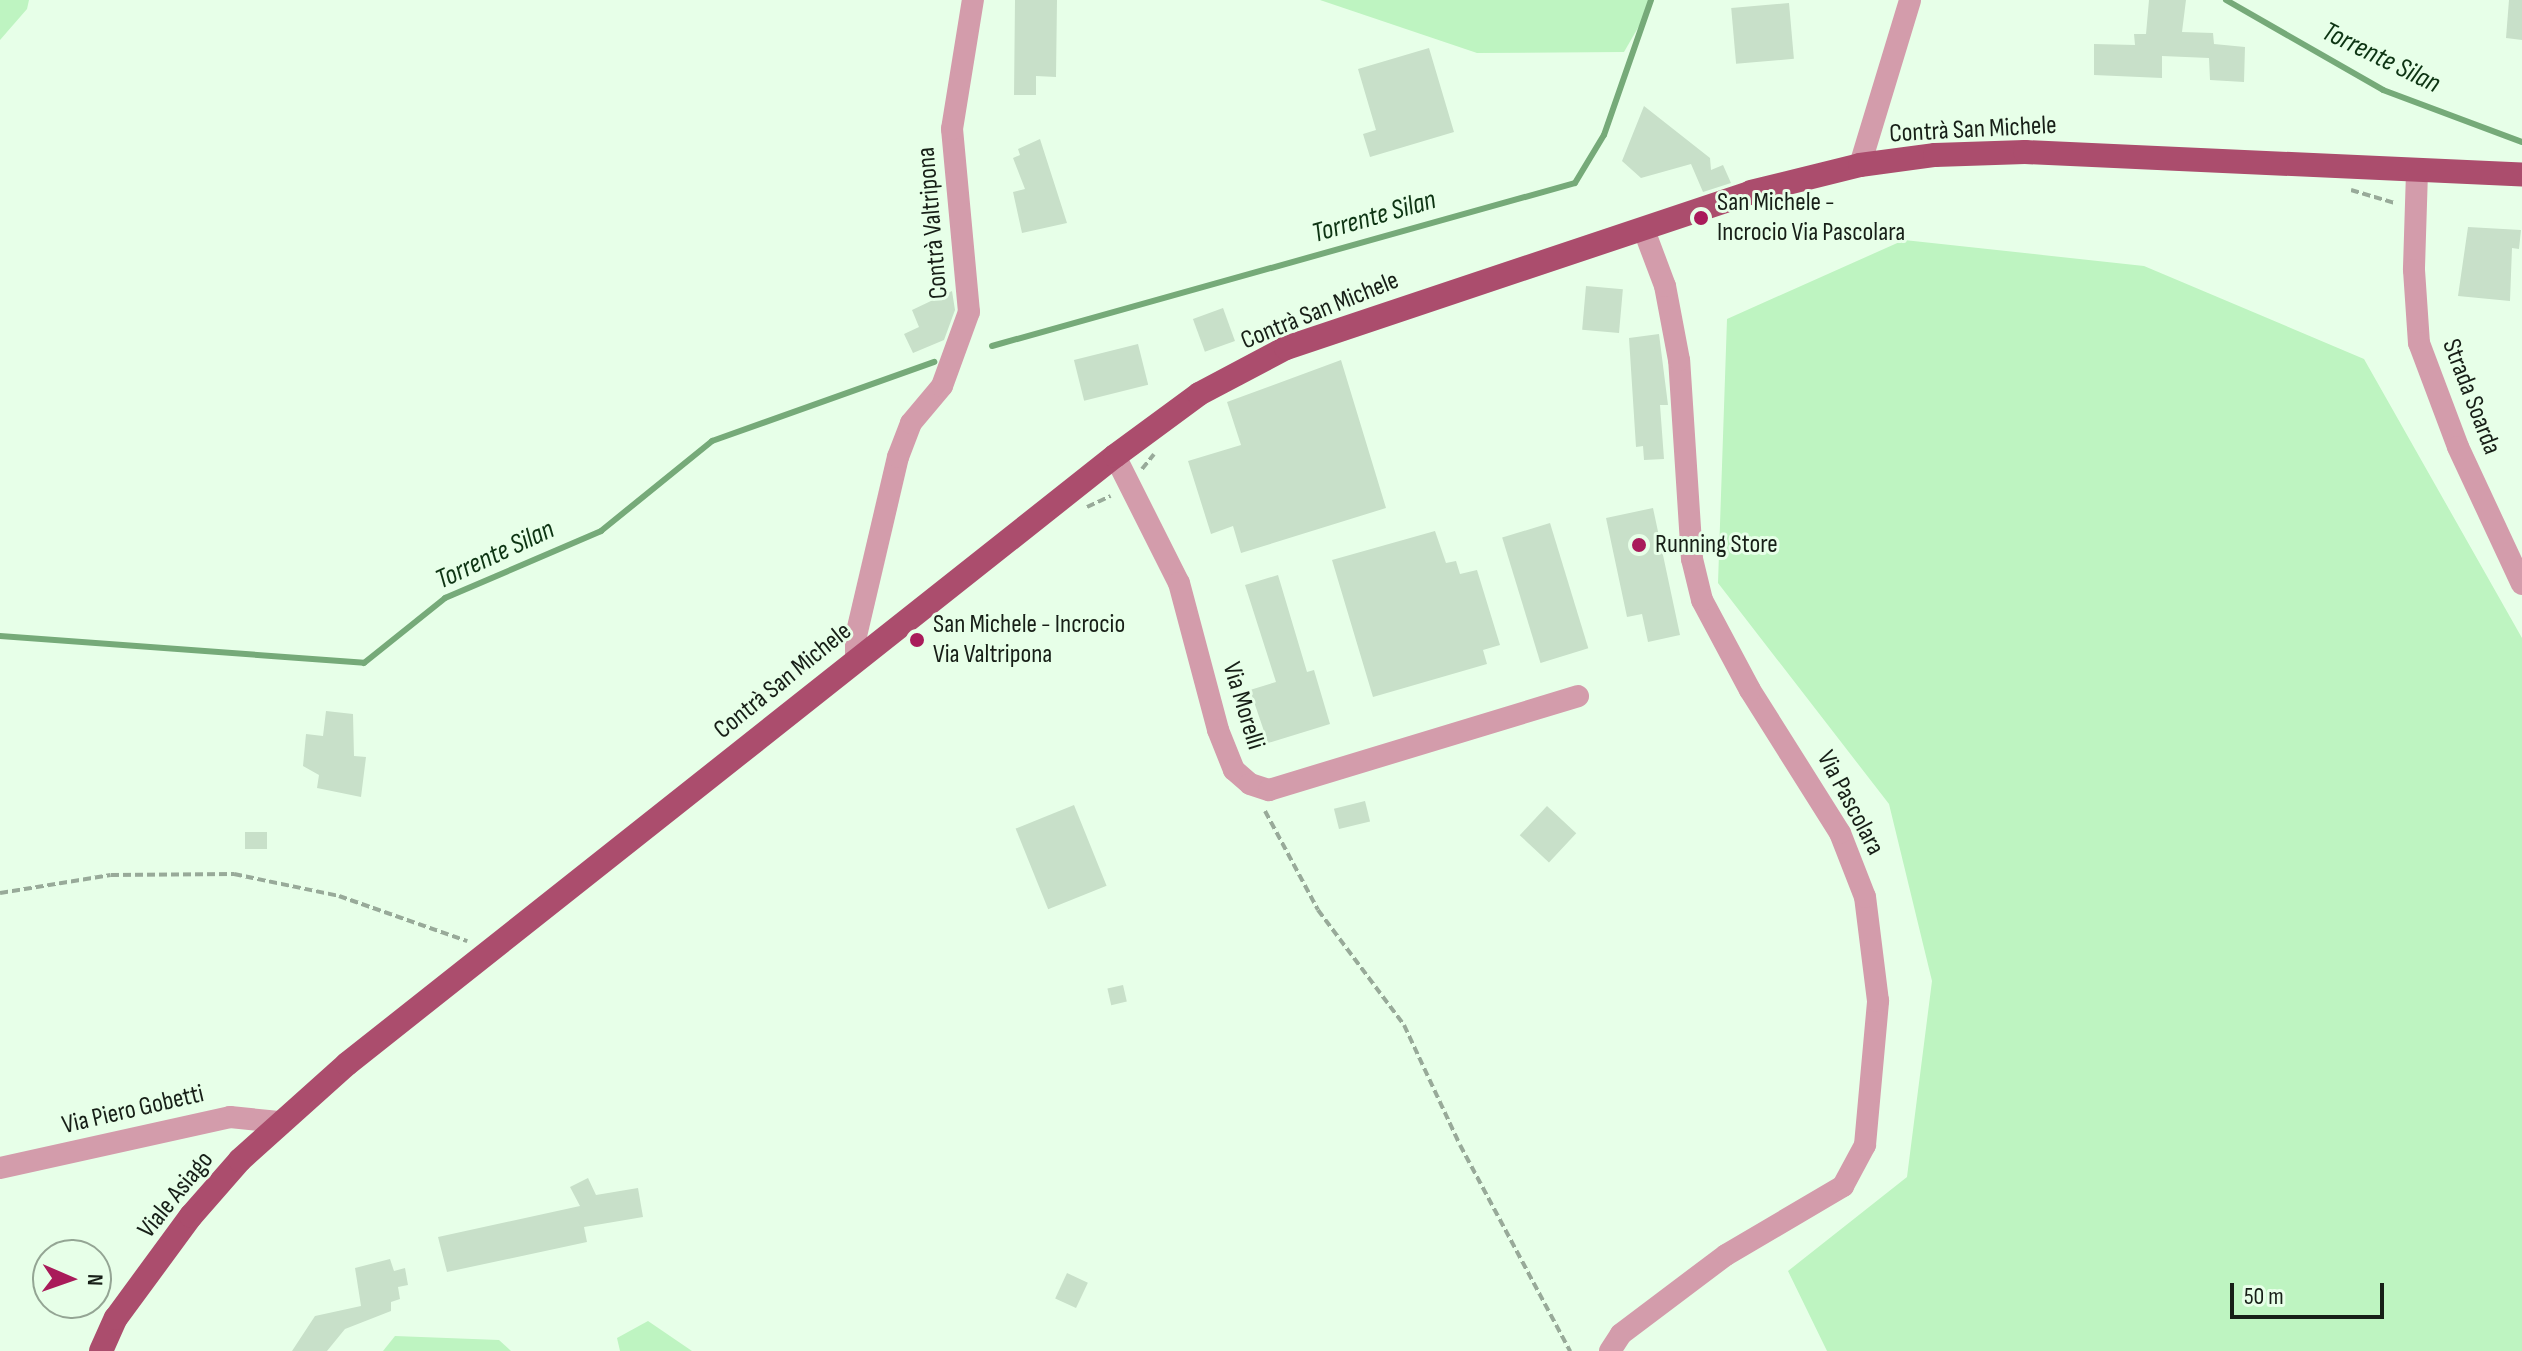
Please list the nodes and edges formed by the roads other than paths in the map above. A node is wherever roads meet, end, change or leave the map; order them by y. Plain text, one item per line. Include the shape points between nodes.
1 (973, 0) edge
2 (1910, 0) edge
3 (1860, 165) junction
4 (2417, 172) junction
5 (2522, 175) edge
6 (1644, 230) junction
7 (1115, 456) junction
8 (2522, 584) edge
9 (856, 659) junction
10 (1578, 696) dead end
11 (279, 1122) junction
12 (0, 1168) edge
13 (101, 1351) edge
14 (1610, 1351) edge

1 - 9 street, Contrà Valtripona via 952,129 969,312 942,386 911,423 898,457 856,636
2 - 3 street
3 - 4 main road, Contrà San Michele via 1935,155 2025,152
3 - 6 main road, Contrà San Michele via 1751,192
4 - 5 main road, Contrà San Michele
4 - 8 street, Strada Soarda via 2414,270 2419,343 2458,447
6 - 7 main road, Contrà San Michele via 1286,348 1199,394
6 - 14 street, Via Pascolara via 1665,286 1679,360 1692,559 1702,600 1750,690 1840,833 1865,897 1878,1001 1865,1145 1843,1186 1726,1255 1621,1334
7 - 9 main road, Contrà San Michele
7 - 10 street, Via Morelli via 1179,583 1218,730 1234,770 1250,784 1269,790
9 - 11 main road, Contrà San Michele
11 - 12 street, Via Piero Gobetti via 230,1117
11 - 13 main road, Viale Asiago via 191,1216 116,1318

